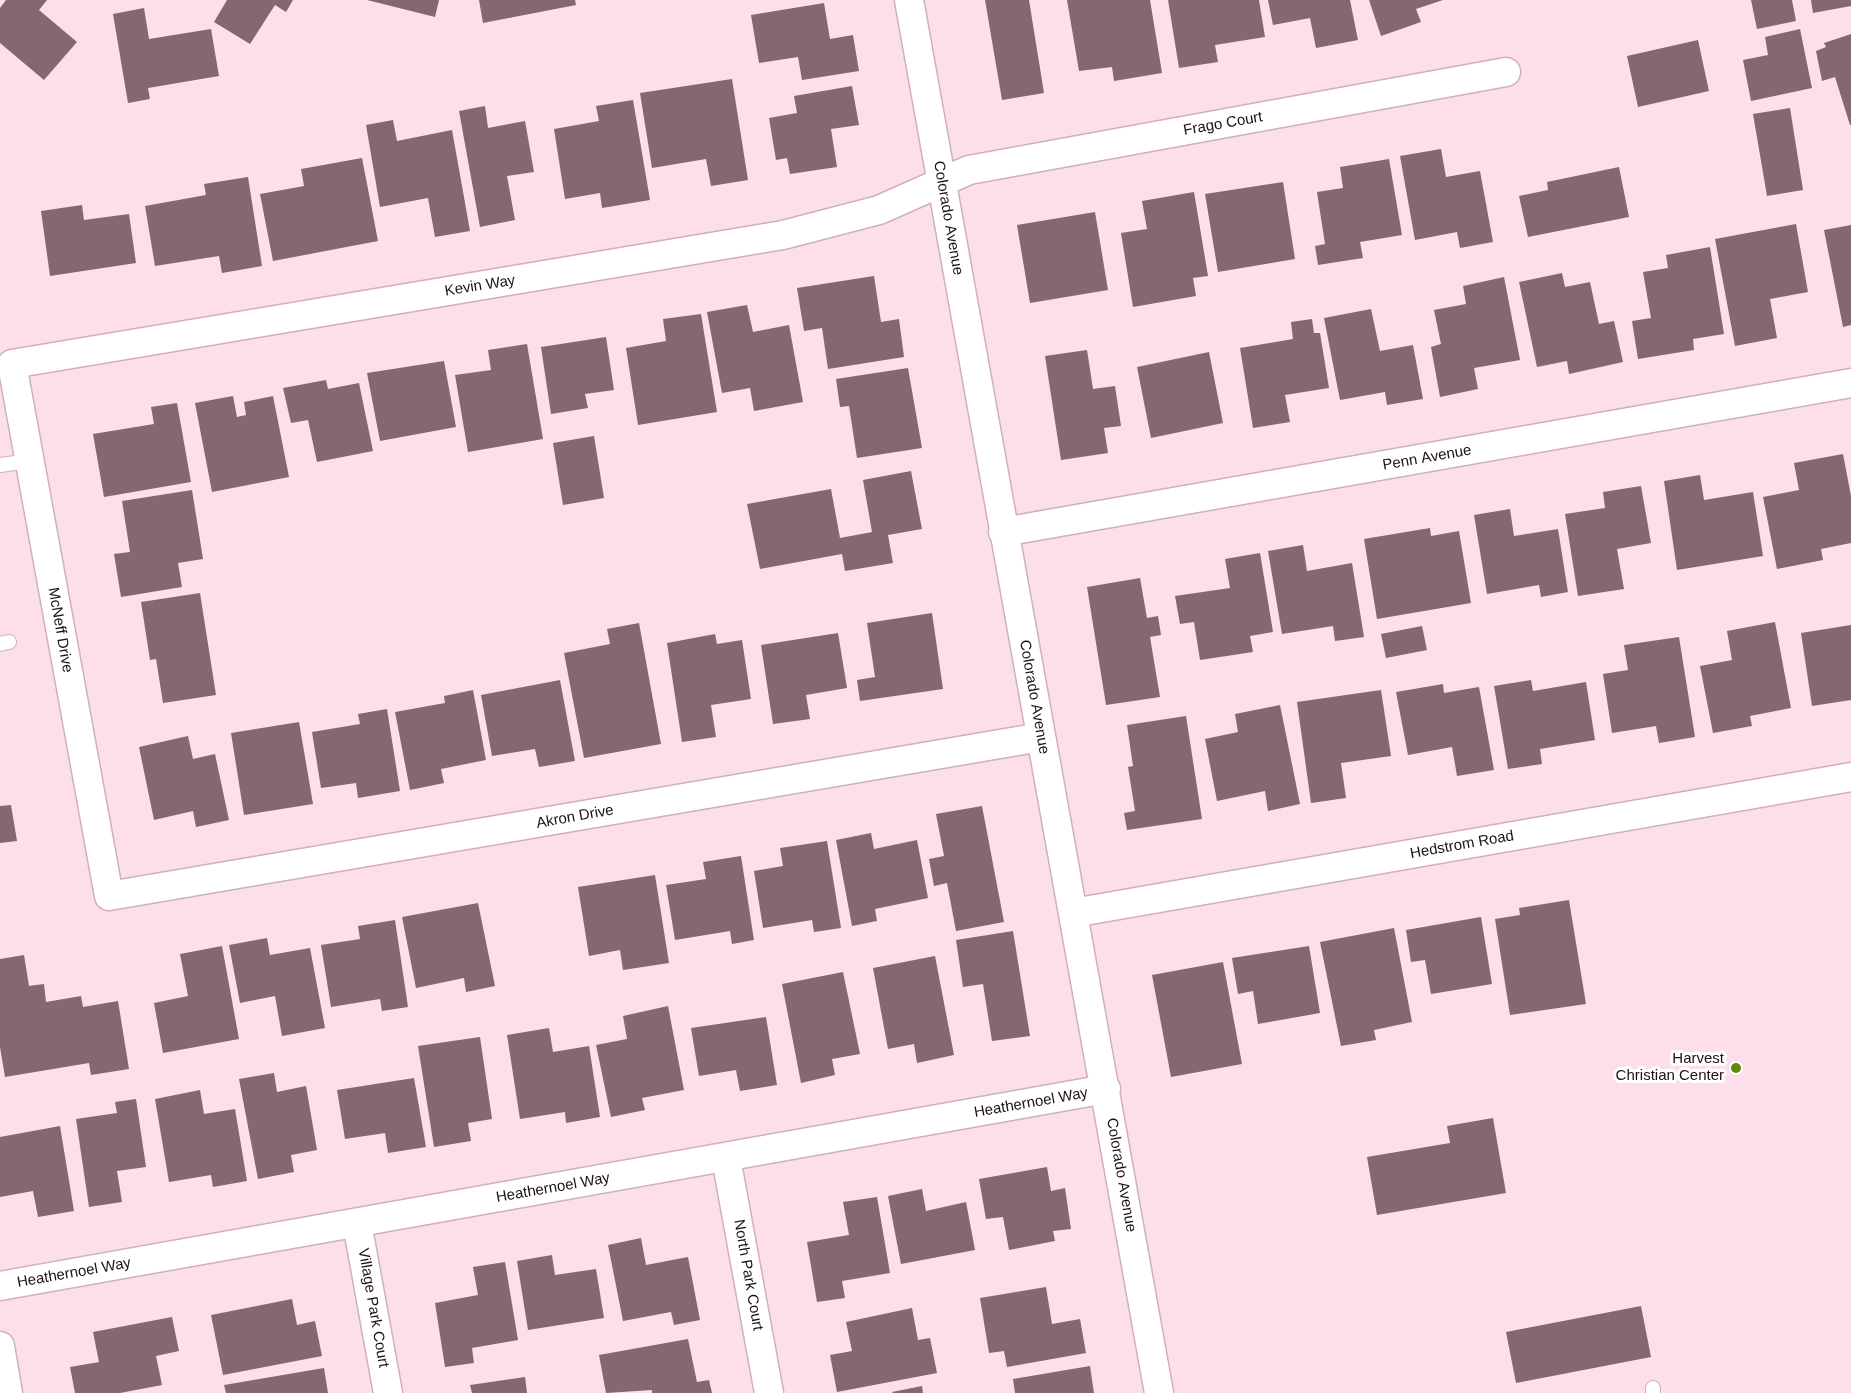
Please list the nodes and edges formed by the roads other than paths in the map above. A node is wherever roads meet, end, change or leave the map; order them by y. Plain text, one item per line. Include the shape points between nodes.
1 (909, 0) edge
2 (1506, 72) dead end
3 (942, 181) junction
4 (12, 364) joint
5 (1851, 383) edge
6 (29, 461) junction
7 (0, 465) edge
8 (1004, 532) junction
9 (1041, 737) junction
10 (1851, 777) edge
11 (110, 896) joint
12 (1073, 913) junction
13 (1106, 1089) junction
14 (726, 1158) junction
15 (357, 1223) junction
16 (0, 1286) edge
17 (0, 1346) edge
18 (8, 1393) edge
19 (388, 1393) edge
20 (769, 1393) edge
21 (1159, 1393) edge

1 - 3 street, Colorado Avenue
2 - 3 street, Frago Court via 969,170
3 - 4 street, Kevin Way via 879,210 783,235
3 - 8 street, Colorado Avenue
4 - 6 street, McNeff Drive
5 - 8 street, Penn Avenue
6 - 7 lane
6 - 11 street, McNeff Drive
8 - 9 street, Colorado Avenue
9 - 11 street, Akron Drive
9 - 12 street, Colorado Avenue
10 - 12 street, Hedstrom Road
12 - 13 street, Colorado Avenue
13 - 14 street, Heathernoel Way
13 - 21 street, Colorado Avenue
14 - 15 street, Heathernoel Way
14 - 20 street, North Park Court
15 - 16 street, Heathernoel Way
15 - 19 street, Village Park Court
17 - 18 street

